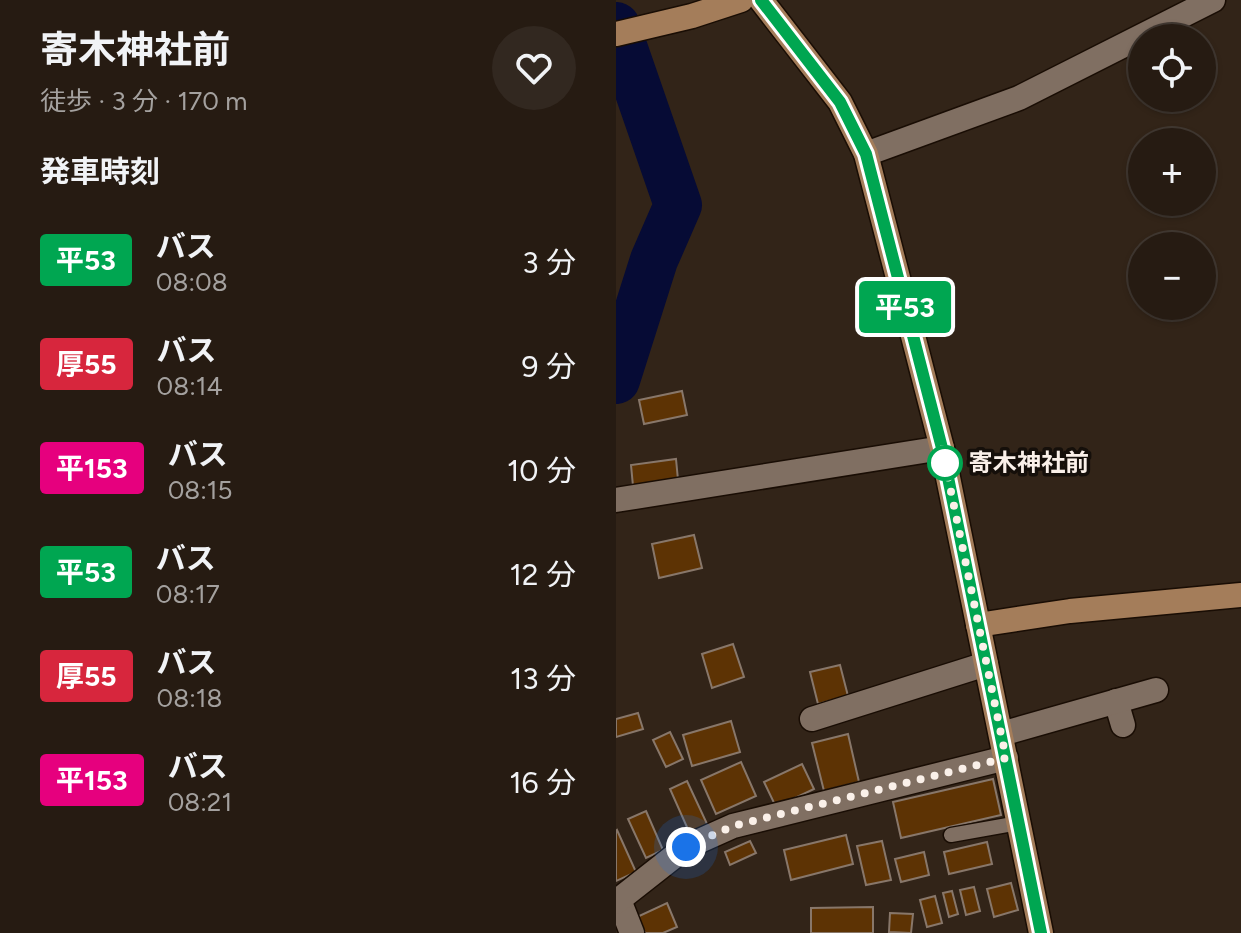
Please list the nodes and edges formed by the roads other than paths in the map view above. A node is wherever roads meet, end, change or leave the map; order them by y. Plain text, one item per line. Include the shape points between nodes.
1 (741, 0) edge
2 (761, 0) edge
3 (1213, 0) edge
4 (616, 34) edge
5 (866, 154) junction
6 (942, 448) junction
7 (616, 500) edge
8 (1241, 595) edge
9 (978, 625) junction
10 (986, 664) junction
11 (1156, 690) dead end
12 (1116, 701) junction
13 (812, 719) dead end
14 (1123, 725) dead end
15 (1001, 734) junction
16 (1006, 758) junction
17 (1019, 823) junction
18 (951, 835) dead end
19 (618, 901) edge
20 (632, 933) edge
21 (1041, 933) edge

1 - 4 street
2 - 5 street via 840,102
3 - 5 street via 1019,98
5 - 6 street
6 - 7 street
6 - 9 street
8 - 9 street
9 - 10 street
10 - 13 street
10 - 15 street
11 - 12 street
12 - 14 street
12 - 15 street
15 - 16 street
16 - 17 street
16 - 19 street via 733,826 686,847
17 - 18 lane
17 - 21 street
19 - 20 street

